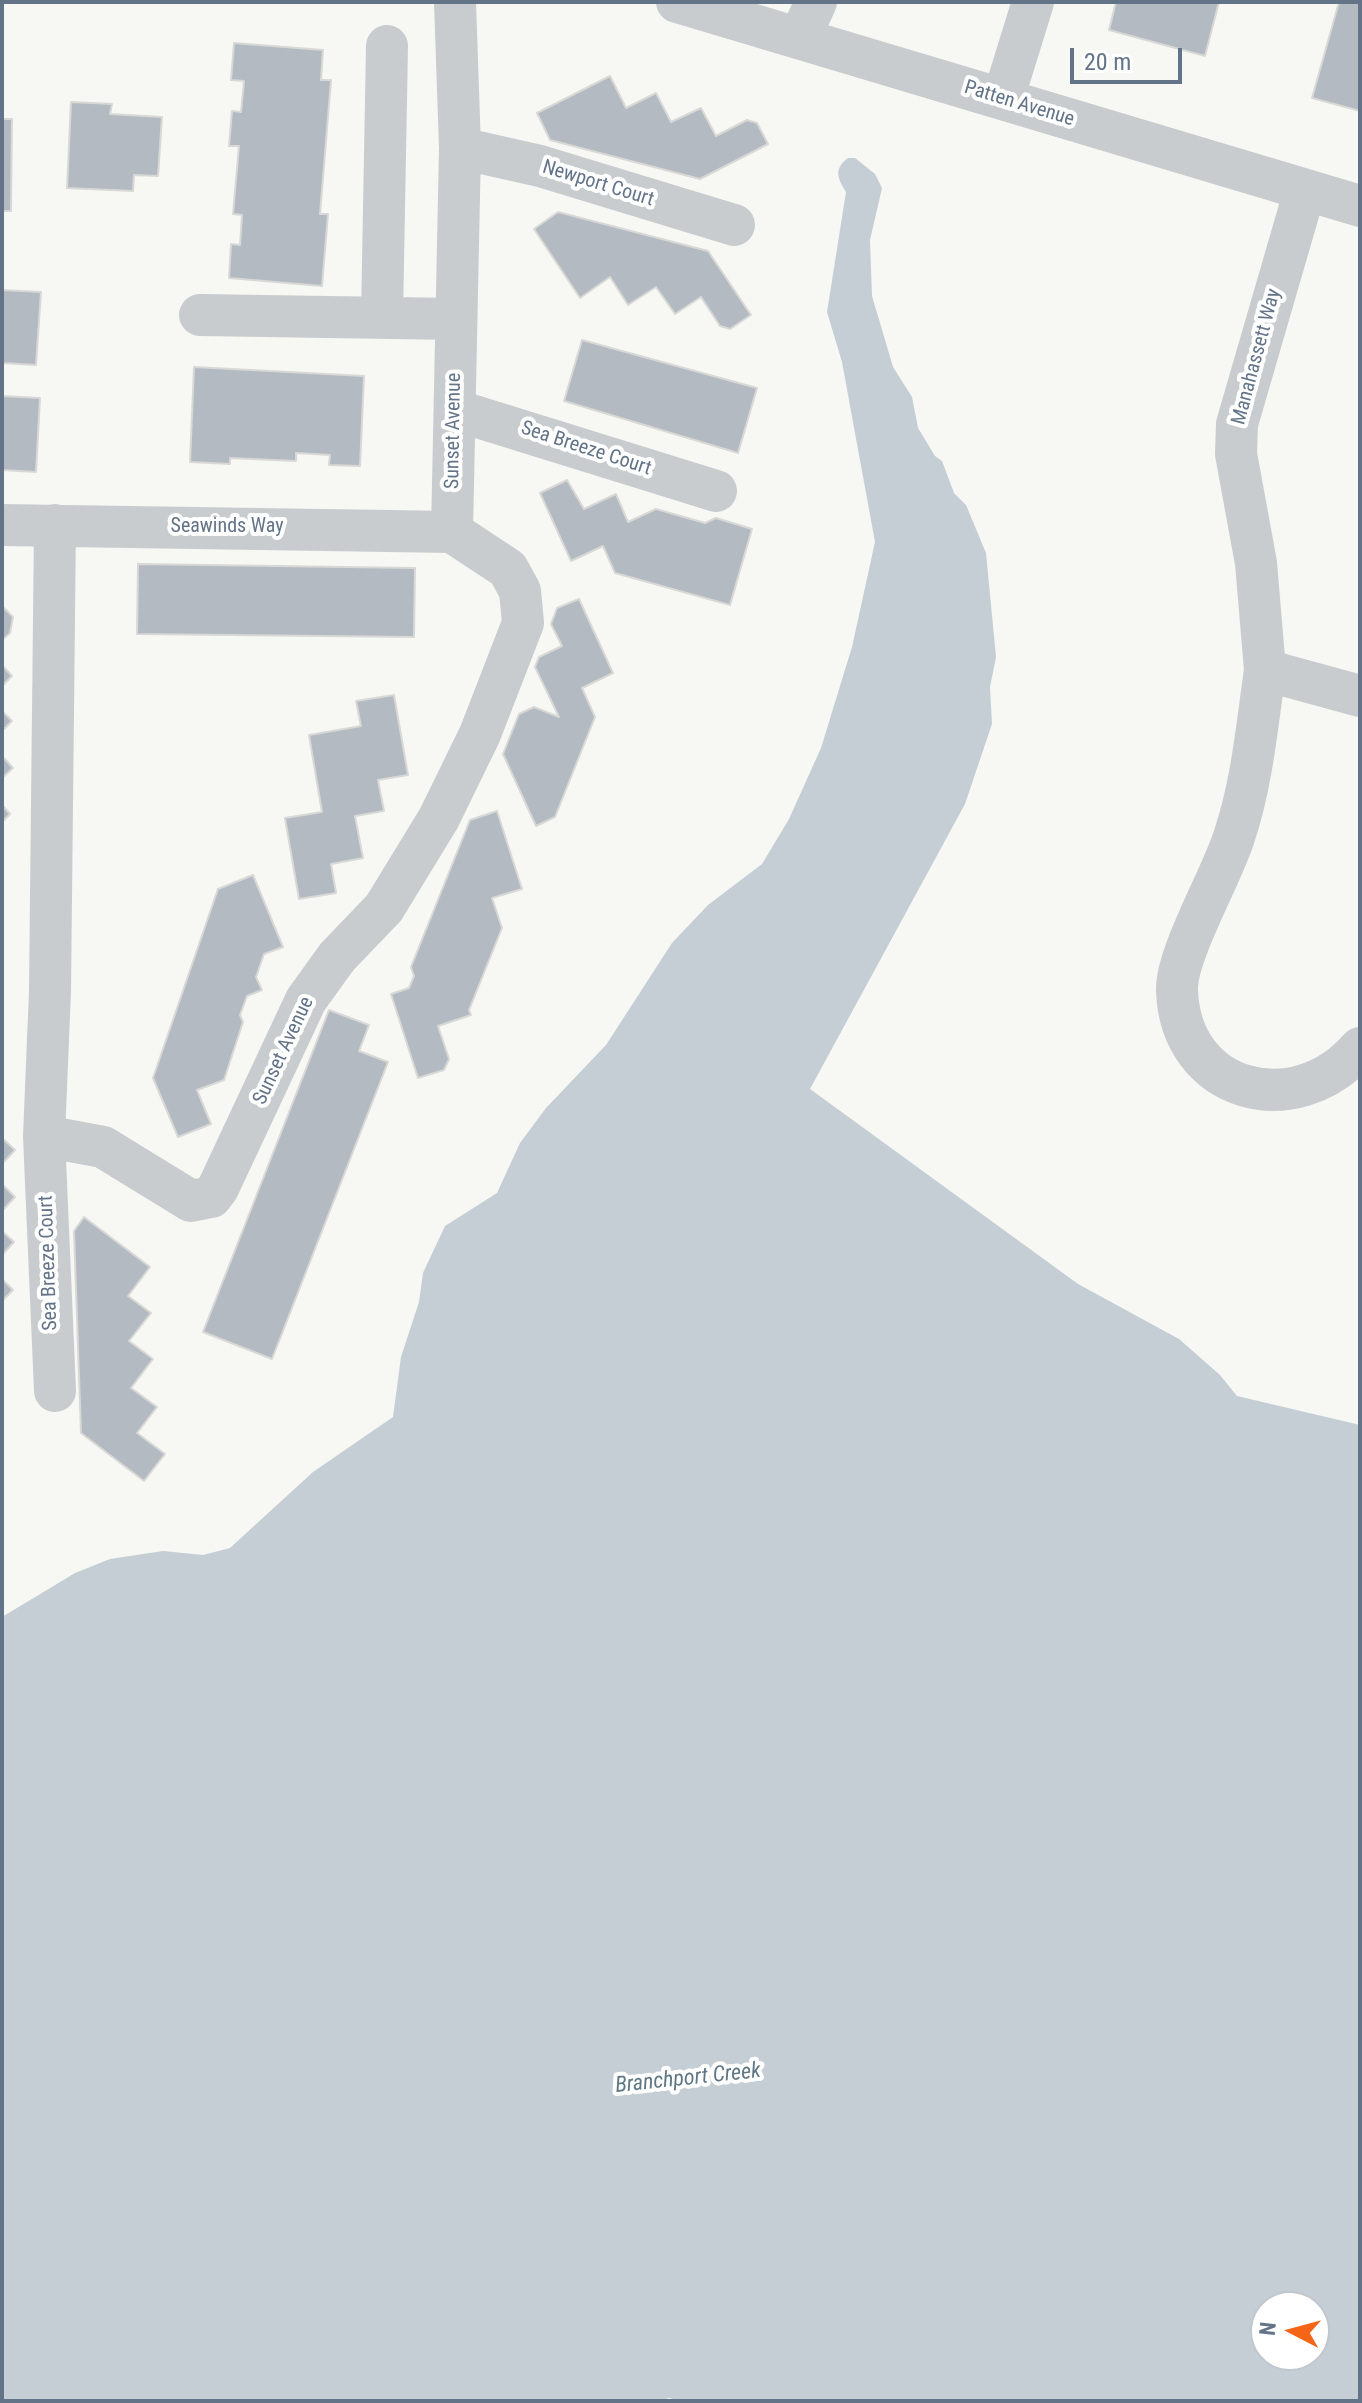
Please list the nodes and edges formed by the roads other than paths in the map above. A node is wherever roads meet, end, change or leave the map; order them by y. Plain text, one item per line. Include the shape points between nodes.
1 (455, 2) edge
2 (677, 2) edge
3 (1033, 2) edge
4 (808, 20) edge
5 (387, 46) dead end
6 (1003, 99) junction
7 (460, 148) junction
8 (1305, 190) junction
9 (1360, 206) edge
10 (734, 225) dead end
11 (200, 315) dead end
12 (382, 317) junction
13 (456, 319) junction
14 (455, 410) junction
15 (716, 491) dead end
16 (2, 525) edge
17 (55, 525) junction
18 (452, 532) junction
19 (1265, 670) junction
20 (1360, 696) edge
21 (1360, 1048) edge
22 (44, 1136) junction
23 (55, 1391) dead end

1 - 7 street, Sunset Avenue
2 - 4 street, Patten Avenue
3 - 6 street
4 - 6 street, Patten Avenue
5 - 12 street
6 - 8 street, Patten Avenue
7 - 10 street, Newport Court via 540,166
7 - 13 street, Sunset Avenue
8 - 9 street, Patten Avenue
8 - 19 street, Manahassett Way via 1237,424 1236,454 1256,563
11 - 12 street
12 - 13 street
13 - 14 street, Sunset Avenue
14 - 15 street, Sea Breeze Court
14 - 18 street, Sunset Avenue
16 - 17 street, Seawinds Way
17 - 18 street, Seawinds Way
17 - 22 street
18 - 22 street, Sunset Avenue via 508,569 520,591 523,623 480,734 439,818 384,908 337,957 306,1000 218,1188 211,1197 191,1201 103,1147
19 - 20 street
19 - 21 street, Manahassett Way via 1250,777 1235,837 1180,963 1181,1020 1195,1049 1216,1072 1272,1091 1323,1081
22 - 23 street, Sea Breeze Court

